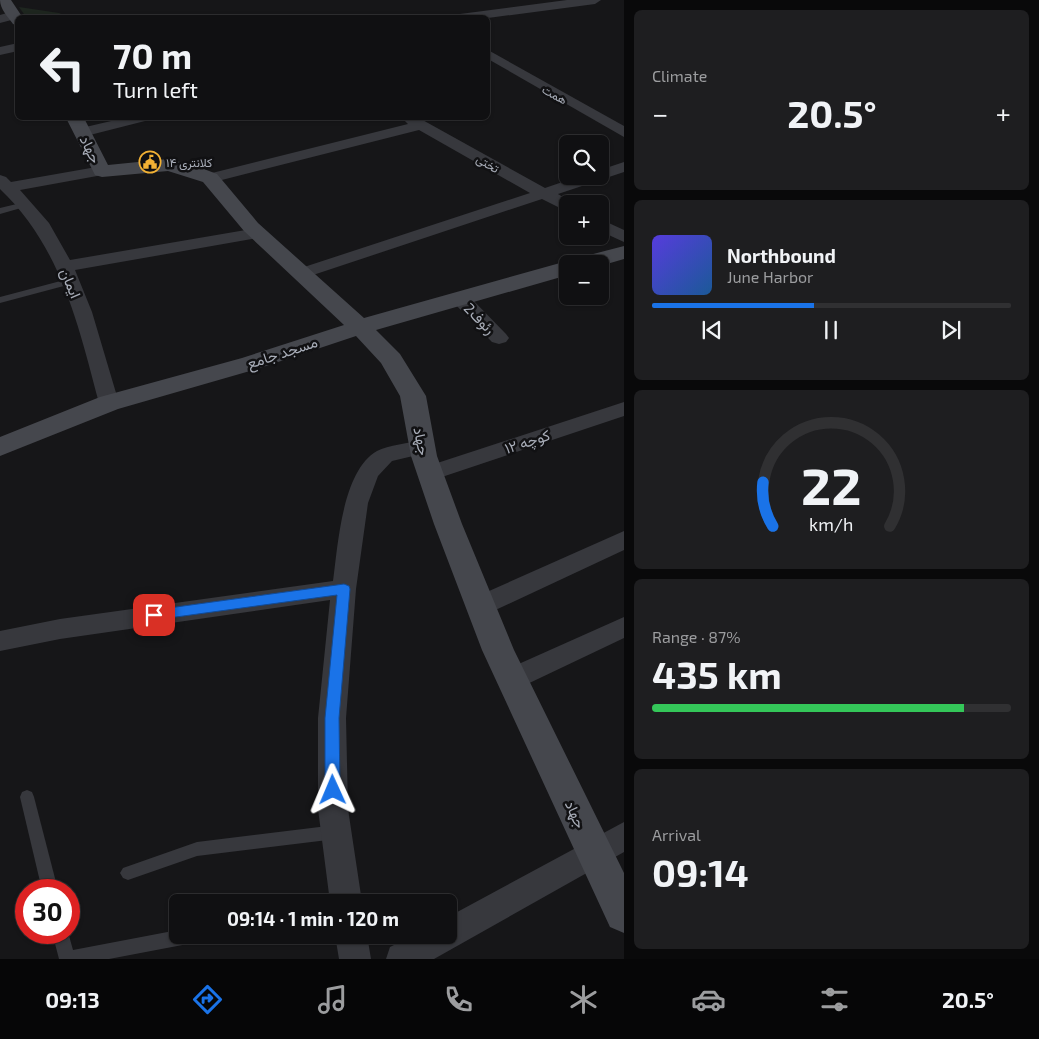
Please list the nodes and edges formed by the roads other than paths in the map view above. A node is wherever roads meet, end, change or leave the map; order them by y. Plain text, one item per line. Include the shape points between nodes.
1 (4, 0) edge
2 (595, 0) edge
3 (482, 15) edge
4 (10, 18) edge
5 (15, 48) edge
6 (0, 51) edge
7 (490, 55) edge
8 (122, 120) edge
9 (414, 121) edge
10 (78, 125) edge
11 (624, 132) edge
12 (624, 167) edge
13 (102, 171) junction
14 (609, 172) edge
15 (210, 178) junction
16 (5, 183) edge
17 (570, 185) edge
18 (543, 194) junction
19 (559, 202) edge
20 (25, 204) junction
21 (0, 211) edge
22 (609, 229) edge
23 (258, 233) junction
24 (624, 237) edge
25 (624, 252) edge
26 (609, 256) edge
27 (559, 270) edge
28 (68, 274) junction
29 (301, 274) junction
30 (460, 298) junction
31 (0, 300) edge
32 (360, 327) junction
33 (499, 338) dead end
34 (109, 404) junction
35 (624, 409) edge
36 (0, 446) edge
37 (422, 447) junction
38 (430, 474) junction
39 (624, 540) edge
40 (344, 589) junction
41 (480, 606) junction
42 (624, 627) edge
43 (0, 641) edge
44 (512, 679) junction
45 (27, 797) dead end
46 (336, 832) junction
47 (624, 836) edge
48 (595, 854) junction
49 (128, 873) dead end
50 (47, 879) edge
51 (345, 894) edge
52 (624, 914) edge
53 (457, 930) edge
54 (169, 940) edge
55 (63, 944) edge
56 (353, 944) edge
57 (430, 944) edge
58 (355, 959) edge
59 (402, 959) edge

1 - 4 street
2 - 3 street
5 - 6 street
7 - 11 street, همت
8 - 10 street
9 - 15 street
9 - 18 street, تختی
10 - 13 street, جهاد
12 - 14 street
13 - 15 street, جهاد via 168,165
13 - 16 street
15 - 23 street, جهاد
16 - 20 street, ایمان
17 - 18 street
18 - 19 street, تختی
18 - 29 street
20 - 21 lane
20 - 28 street, ایمان via 47,231
22 - 24 street
23 - 28 street
23 - 29 street, جهاد
25 - 26 street
27 - 30 street, مسجد جامع
28 - 31 lane
28 - 34 street, ایمان via 91,337
29 - 32 street, جهاد
30 - 32 street, مسجد جامع
30 - 33 street, رئوف2
32 - 34 street, مسجد جامع
32 - 37 street, جهاد via 391,359 413,396
34 - 36 street, مسجد جامع
35 - 38 street, کوچه ۱۲
37 - 38 street, جهاد
37 - 40 street via 385,456 368,473 356,503
38 - 41 street, جهاد
39 - 41 street
40 - 43 street via 60,629
40 - 46 street via 332,718
41 - 44 street, جهاد
42 - 44 street
44 - 48 street, جهاد
45 - 50 lane
46 - 49 lane via 197,849
46 - 51 street
47 - 48 street
48 - 52 street, جهاد
48 - 53 street
54 - 55 lane via 67,959
56 - 58 street
57 - 59 street

